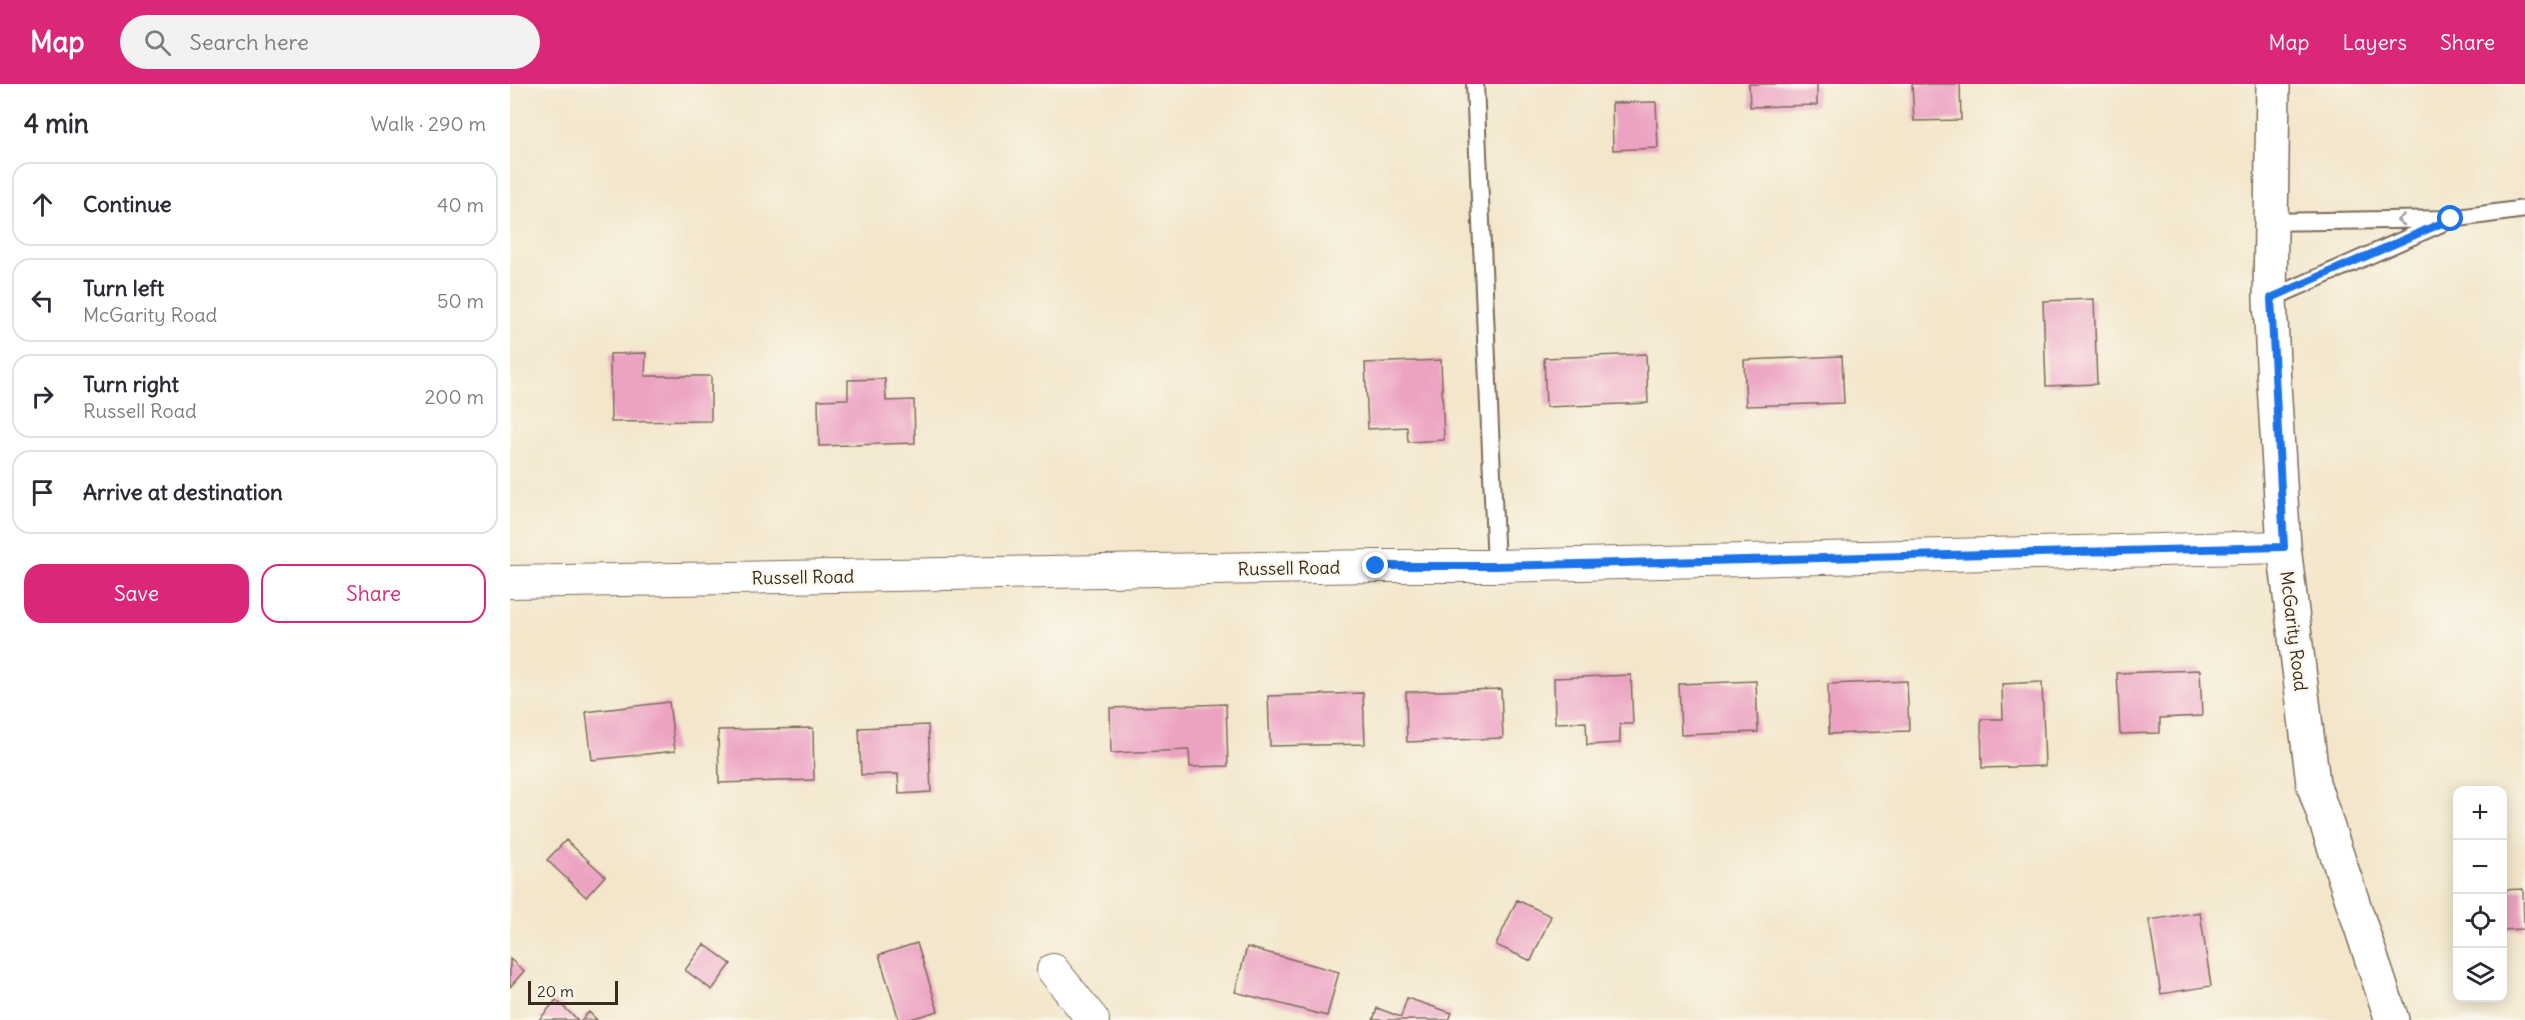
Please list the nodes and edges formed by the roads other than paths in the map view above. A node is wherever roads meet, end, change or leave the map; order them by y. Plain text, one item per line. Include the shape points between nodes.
1 (1475, 84) edge
2 (2273, 84) edge
3 (2525, 209) edge
4 (2451, 219) junction
5 (2270, 222) junction
6 (2271, 298) junction
7 (2284, 547) junction
8 (1496, 566) junction
9 (510, 582) edge
10 (1053, 970) dead end
11 (1092, 1020) edge
12 (2392, 1020) edge

1 - 8 lane
2 - 5 street, McGarity Road
3 - 4 lane
4 -> 5 lane
4 - 6 lane
5 - 6 street, McGarity Road
6 - 7 street, McGarity Road
7 - 8 street, Russell Road
7 - 12 street, McGarity Road via 2313,783
8 - 9 street, Russell Road
10 - 11 street

